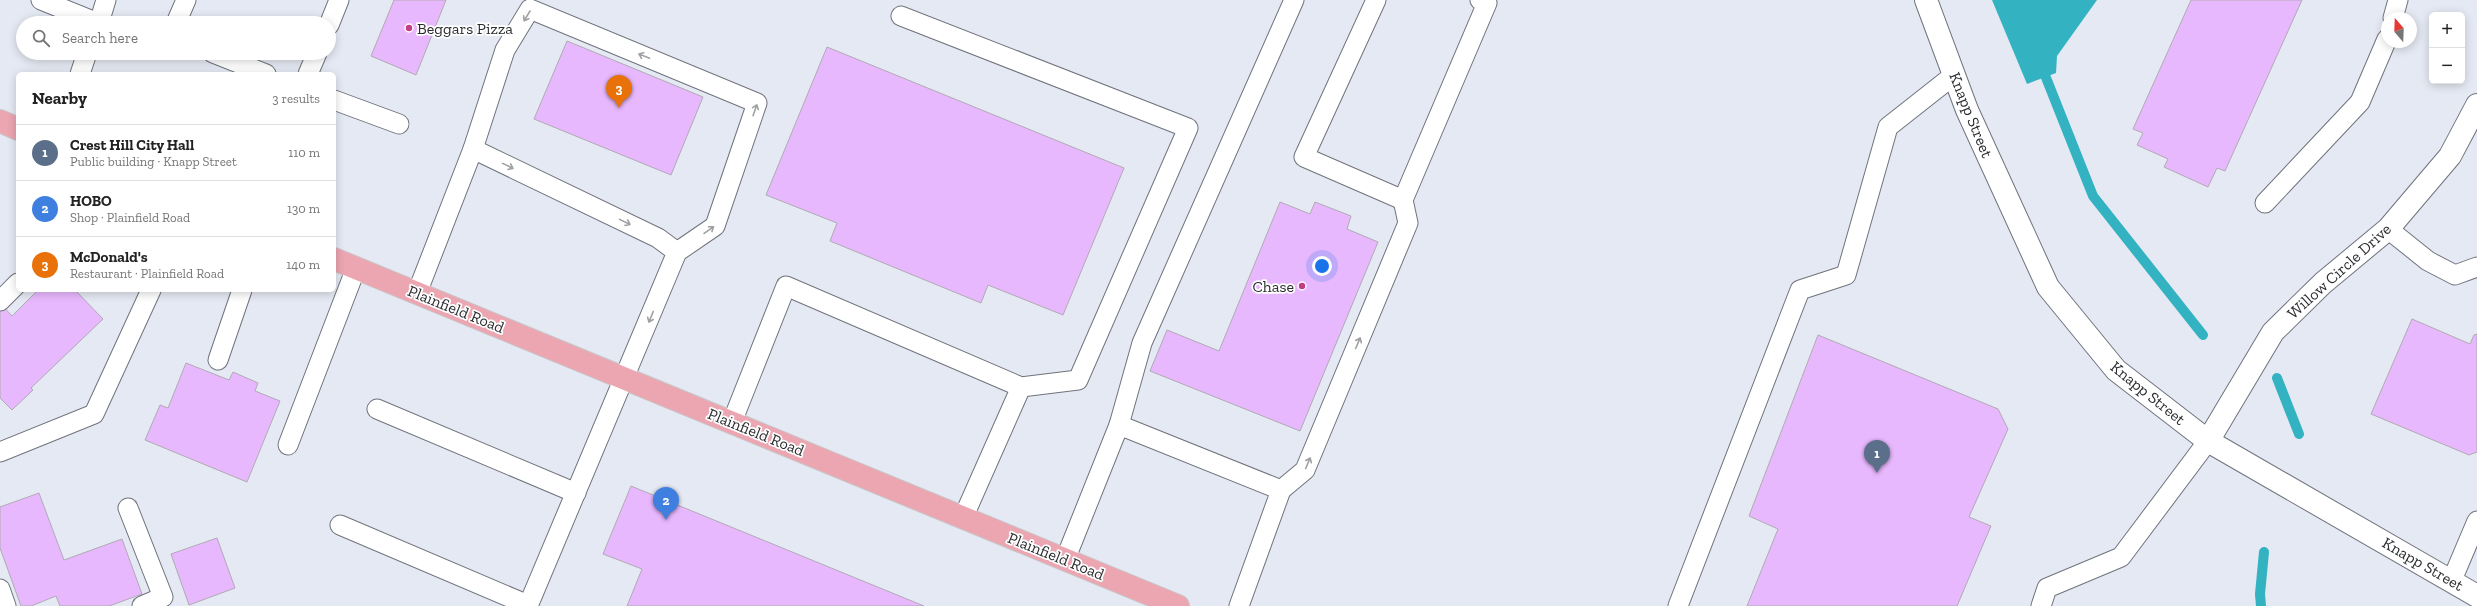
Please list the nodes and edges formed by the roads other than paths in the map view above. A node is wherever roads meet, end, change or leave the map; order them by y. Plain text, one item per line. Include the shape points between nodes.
1 (41, 0) edge
2 (106, 0) edge
3 (186, 0) edge
4 (339, 0) edge
5 (1294, 0) edge
6 (1376, 0) edge
7 (1926, 0) edge
8 (2398, 0) edge
9 (1485, 1) edge
10 (2395, 12) edge
11 (81, 16) edge
12 (100, 16) edge
13 (179, 16) edge
14 (333, 16) edge
15 (901, 16) dead end
16 (2383, 48) edge
17 (85, 60) edge
18 (231, 60) edge
19 (314, 60) edge
20 (81, 72) edge
21 (261, 72) edge
22 (309, 72) edge
23 (1954, 74) junction
24 (336, 101) edge
25 (2477, 105) edge
26 (0, 122) edge
27 (399, 124) dead end
28 (16, 128) edge
29 (473, 149) junction
30 (1403, 200) junction
31 (2266, 203) dead end
32 (2388, 229) junction
33 (677, 252) junction
34 (336, 260) edge
35 (356, 268) junction
36 (2477, 268) edge
37 (16, 285) edge
38 (148, 292) edge
39 (241, 292) edge
40 (417, 293) junction
41 (0, 300) edge
42 (218, 360) dead end
43 (625, 378) junction
44 (1021, 387) junction
45 (377, 408) dead end
46 (732, 422) junction
47 (1119, 424) junction
48 (2208, 441) junction
49 (288, 445) dead end
50 (0, 452) edge
51 (1281, 490) junction
52 (576, 493) junction
53 (128, 508) dead end
54 (963, 518) junction
55 (2477, 521) edge
56 (340, 525) dead end
57 (1065, 560) junction
58 (2452, 580) junction
59 (0, 589) edge
60 (2477, 596) edge
61 (1165, 604) edge
62 (6, 606) edge
63 (142, 606) edge
64 (528, 606) edge
65 (1239, 606) edge
66 (1678, 606) edge
67 (2040, 606) edge

1 - 11 lane
2 - 12 lane
3 - 13 lane
4 - 14 lane
5 - 47 lane via 1142,343
6 - 30 lane via 1304,157
7 - 23 street, Knapp Street
8 - 10 lane
9 - 30 lane
15 - 44 lane via 1188,128 1078,380
16 - 31 lane via 2360,102
17 - 20 lane
18 - 21 lane
19 - 22 lane
23 - 48 street, Knapp Street via 1967,110 2048,287 2116,370
23 - 66 lane via 1888,127 1846,275 1800,290
24 - 27 lane
25 - 32 street, Willow Circle Drive via 2450,156
26 - 28 main road
29 -> 33 lane via 658,238
33 -> 29 lane via 715,226 757,103 530,9 505,50
29 - 40 lane
51 -> 30 lane via 1305,470 1408,223
32 - 36 lane via 2428,261 2455,275
32 - 48 street, Willow Circle Drive via 2323,283 2273,332
33 -> 43 lane
34 - 35 main road, Plainfield Road
35 - 40 main road, Plainfield Road
35 - 49 lane
37 - 41 lane
38 - 50 lane via 94,414
39 - 42 lane
40 - 43 main road, Plainfield Road
43 - 46 main road, Plainfield Road
43 - 52 lane
44 - 46 lane via 786,286
44 - 54 lane
45 - 52 lane
46 - 54 main road, Plainfield Road
47 - 51 lane
47 - 57 lane
48 - 58 street, Knapp Street
48 - 67 lane via 2121,558 2048,588
51 - 65 lane
52 - 64 lane
53 - 63 lane via 163,597
54 - 57 main road, Plainfield Road
55 - 58 lane
56 - 64 lane
57 - 61 main road, Plainfield Road
58 - 60 street, Knapp Street
59 - 62 lane

